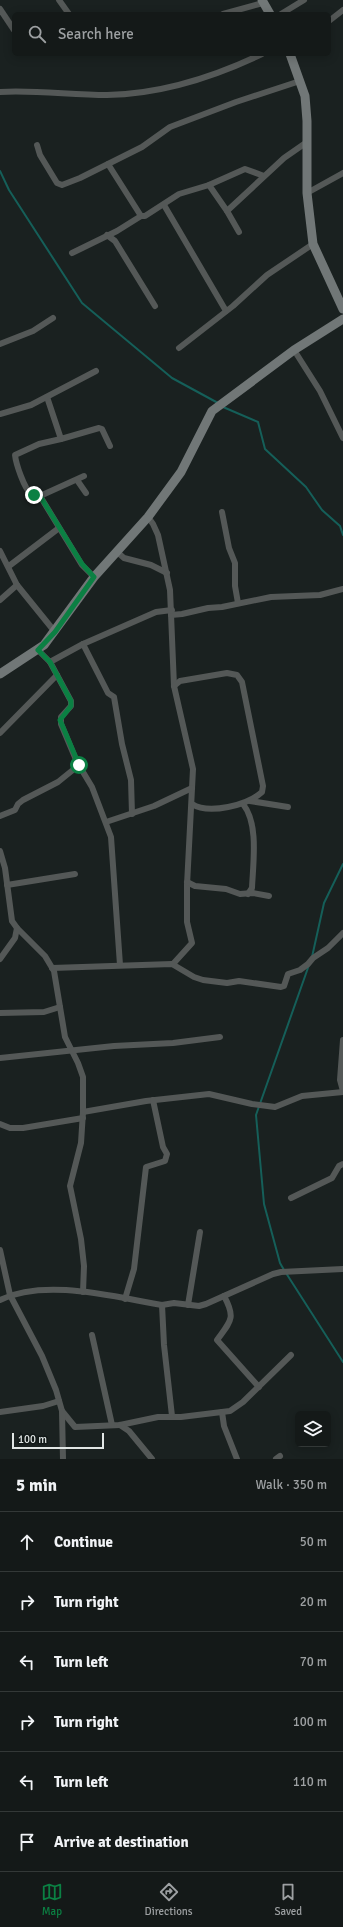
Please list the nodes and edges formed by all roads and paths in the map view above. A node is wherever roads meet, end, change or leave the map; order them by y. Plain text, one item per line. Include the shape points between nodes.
1 (59, 0) edge
2 (304, 0) edge
3 (262, 2) edge
4 (0, 9) edge
5 (343, 10) edge
6 (68, 12) edge
7 (230, 12) edge
8 (269, 12) edge
9 (284, 12) edge
10 (331, 19) edge
11 (12, 27) edge
12 (258, 56) edge
13 (291, 56) edge
14 (300, 81) junction
15 (0, 92) edge
16 (307, 142) junction
17 (37, 145) dead end
18 (108, 164) junction
19 (343, 172) edge
20 (264, 176) junction
21 (209, 185) junction
22 (307, 193) junction
23 (164, 205) junction
24 (228, 210) junction
25 (141, 216) junction
26 (239, 232) dead end
27 (107, 235) junction
28 (314, 244) junction
29 (72, 253) dead end
30 (155, 306) dead end
31 (343, 309) edge
32 (226, 311) junction
33 (53, 318) dead end
34 (343, 319) edge
35 (0, 344) edge
36 (179, 348) dead end
37 (294, 350) junction
38 (96, 371) dead end
39 (46, 398) junction
40 (0, 414) edge
41 (343, 438) edge
42 (61, 439) junction
43 (110, 446) dead end
44 (84, 476) dead end
45 (77, 480) junction
46 (86, 493) dead end
47 (40, 496) junction
48 (222, 512) dead end
49 (148, 517) junction
50 (60, 528) junction
51 (0, 551) edge
52 (116, 551) junction
53 (9, 566) junction
54 (167, 573) junction
55 (94, 577) junction
56 (17, 585) junction
57 (343, 589) edge
58 (0, 600) edge
59 (238, 603) junction
60 (172, 613) junction
61 (55, 632) junction
62 (83, 644) junction
63 (38, 650) junction
64 (50, 662) junction
65 (0, 674) edge
66 (57, 675) junction
67 (173, 677) junction
68 (180, 681) junction
69 (174, 686) junction
70 (0, 733) edge
71 (79, 765) junction
72 (190, 791) junction
73 (250, 801) junction
74 (192, 804) junction
75 (243, 804) junction
76 (288, 807) dead end
77 (132, 814) junction
78 (0, 816) edge
79 (106, 822) junction
80 (0, 851) edge
81 (75, 874) dead end
82 (187, 882) junction
83 (7, 885) junction
84 (248, 894) junction
85 (269, 896) dead end
86 (17, 928) junction
87 (343, 933) edge
88 (0, 959) edge
89 (173, 964) junction
90 (120, 965) junction
91 (52, 968) junction
92 (60, 1008) junction
93 (0, 1013) edge
94 (220, 1037) dead end
95 (343, 1040) edge
96 (72, 1052) junction
97 (0, 1058) edge
98 (343, 1092) edge
99 (153, 1100) junction
100 (83, 1115) junction
101 (0, 1124) edge
102 (343, 1164) edge
103 (291, 1198) dead end
104 (200, 1232) dead end
105 (0, 1250) edge
106 (343, 1268) edge
107 (83, 1292) junction
108 (10, 1295) junction
109 (224, 1296) junction
110 (125, 1299) junction
111 (0, 1300) edge
112 (162, 1305) junction
113 (188, 1305) junction
114 (92, 1336) dead end
115 (291, 1355) dead end
116 (259, 1387) junction
117 (59, 1402) junction
118 (62, 1411) junction
119 (0, 1412) edge
120 (222, 1412) junction
121 (172, 1416) junction
122 (130, 1422) junction
123 (112, 1425) junction
124 (120, 1425) junction
125 (129, 1431) junction
126 (63, 1459) edge
127 (152, 1459) edge
128 (236, 1459) edge

1 - 6 street
2 - 9 street
3 - 7 street
3 - 8 street
4 - 11 street
5 - 10 street
12 - 15 street via 178,85 127,94
13 - 14 street
14 - 16 street via 305,102
14 - 18 street via 170,127 152,142
16 - 20 street
16 - 22 street
17 - 18 street via 40,155 57,183 62,185
18 - 25 street
19 - 22 street
20 - 21 street via 245,169
20 - 24 street
21 - 23 street via 186,191
21 - 24 street
22 - 28 street
23 - 25 street
23 - 32 street
24 - 26 street
25 - 27 street
27 - 29 street
27 - 30 street via 115,240
28 - 31 street
28 - 32 street via 267,275
32 - 36 street
33 - 35 street
34 - 37 street
37 - 41 street via 320,391
37 - 49 street via 212,411 181,472
38 - 39 street
39 - 40 street
39 - 42 street
42 - 43 street via 99,428 102,429
42 - 47 street via 39,444 15,455 29,491
44 - 45 street
45 - 46 street
45 - 47 street
47 - 50 street
48 - 59 street via 229,548 235,563
49 - 52 street
49 - 54 street via 158,535
50 - 53 street
50 - 55 street via 82,564
51 - 53 street
52 - 54 street via 124,558 151,564
52 - 55 street
53 - 56 street
54 - 60 street
55 - 61 street
56 - 58 street
56 - 61 street
57 - 59 street via 320,595 271,597
59 - 60 street via 182,614
60 - 62 street via 156,612
60 - 67 street
61 - 63 street
62 - 64 street
62 - 77 street via 108,693 114,697 131,780
63 - 64 street
63 - 65 street
64 - 66 street
66 - 70 street
66 - 71 street via 71,703 60,720
67 - 68 street
67 - 69 street
68 - 69 street
68 - 73 street via 227,673 238,675 240,678 263,786 262,792
69 - 72 street via 192,761
71 - 78 street via 58,782 23,800 15,810
71 - 79 street via 92,787
72 - 74 street
72 - 77 street
73 - 75 street
73 - 76 street
74 - 75 street via 204,809
74 - 82 street
75 - 84 street via 250,814 253,825 252,888
77 - 79 street
79 - 90 street via 113,852
80 - 83 street
81 - 83 street
82 - 84 street via 195,886
82 - 89 street via 187,922 192,943
83 - 86 street via 12,921
84 - 85 street
86 - 88 street via 15,938
86 - 91 street via 45,956
87 - 89 street via 300,970 288,974 284,986 281,987 239,981 227,983 203,980
89 - 90 street
90 - 91 street
91 - 92 street
92 - 93 street via 44,1012
92 - 96 street via 65,1037
94 - 96 street
95 - 98 street via 340,1085
96 - 97 street
96 - 100 street via 82,1077
98 - 99 street via 302,1096 275,1107 209,1094
99 - 100 street
99 - 110 street via 163,1147 167,1154 165,1160 146,1167 134,1269
100 - 101 street via 23,1128 10,1128
100 - 107 street via 79,1152 70,1186 81,1239
102 - 103 street via 332,1178
104 - 113 street
105 - 108 street
106 - 109 street via 290,1270 273,1274
107 - 108 street via 40,1291
107 - 110 street
108 - 111 street
108 - 117 street via 42,1356
109 - 113 street via 199,1306
109 - 116 street via 231,1309 231,1321 217,1340
110 - 112 street
112 - 113 street
112 - 121 street
114 - 123 street
115 - 116 street
116 - 120 street via 230,1411
117 - 118 street
117 - 119 street
118 - 123 street via 75,1427
118 - 126 street
120 - 121 street
120 - 128 street via 224,1426
121 - 122 street
122 - 124 street
122 - 125 street
123 - 124 street
124 - 125 street
125 - 127 street

